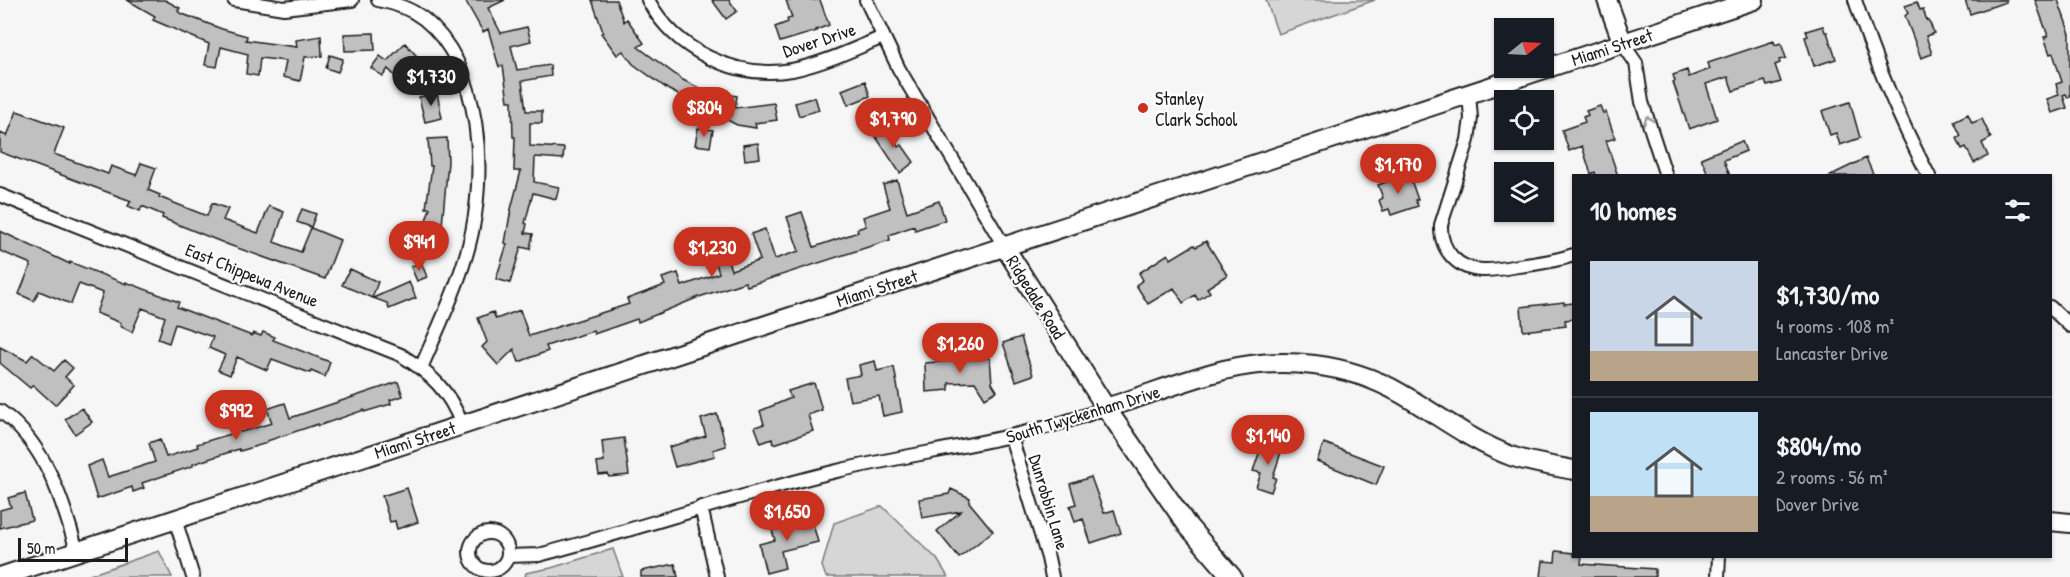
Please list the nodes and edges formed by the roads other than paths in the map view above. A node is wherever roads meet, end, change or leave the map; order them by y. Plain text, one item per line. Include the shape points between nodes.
1 (234, 0) edge
2 (352, 0) edge
3 (378, 0) edge
4 (648, 0) edge
5 (866, 0) edge
6 (1607, 0) edge
7 (1754, 0) edge
8 (1855, 0) edge
9 (883, 37) junction
10 (1623, 44) junction
11 (1469, 94) junction
12 (1665, 174) edge
13 (1928, 174) edge
14 (0, 195) edge
15 (1004, 246) junction
16 (1572, 255) edge
17 (2052, 309) edge
18 (2070, 326) edge
19 (421, 368) junction
20 (1106, 408) junction
21 (0, 411) edge
22 (462, 425) junction
23 (1011, 437) junction
24 (1572, 470) edge
25 (701, 507) junction
26 (175, 519) junction
27 (2052, 521) edge
28 (2070, 523) edge
29 (77, 551) junction
30 (508, 556) dead end
31 (1719, 558) edge
32 (0, 577) edge
33 (193, 577) edge
34 (717, 577) edge
35 (1052, 577) edge
36 (1232, 577) edge
37 (1719, 577) edge

1 - 2 street via 284,8
3 - 19 street via 407,8 436,30 455,56 465,81 476,134 477,196 469,245
4 - 9 street, Dover Drive via 668,30 689,47 711,59 755,71 793,70
5 - 9 street, Ridgedale Road
6 - 10 street
7 - 10 street, Miami Street
8 - 13 street via 1889,95
9 - 15 street, Ridgedale Road
10 - 11 street, Miami Street
12 -> 10 street via 1642,102 1636,63
11 - 15 street, Miami Street
11 - 16 street via 1468,140 1441,225 1447,251 1460,264 1475,270
14 - 19 street, East Chippewa Avenue via 376,344
15 - 20 street, Ridgedale Road
15 - 22 street, Miami Street
17 - 18 street
19 - 22 street, East Chippewa Avenue via 446,393
20 - 23 street, South Twyckenham Drive
20 - 24 street, South Twyckenham Drive via 1224,370 1285,362 1346,370 1399,392 1459,430 1511,456
20 - 36 street, Ridgedale Road via 1187,525
21 - 29 street via 38,451 50,473
22 - 26 street, Miami Street
23 - 25 street, South Twyckenham Drive via 843,470
23 - 35 street, Dunrobbin Lane
25 - 30 street, South Twyckenham Drive via 539,555
25 - 34 street
26 - 29 street, Miami Street
26 - 33 street
27 - 28 street
29 - 32 street, Miami Street
31 - 37 street

